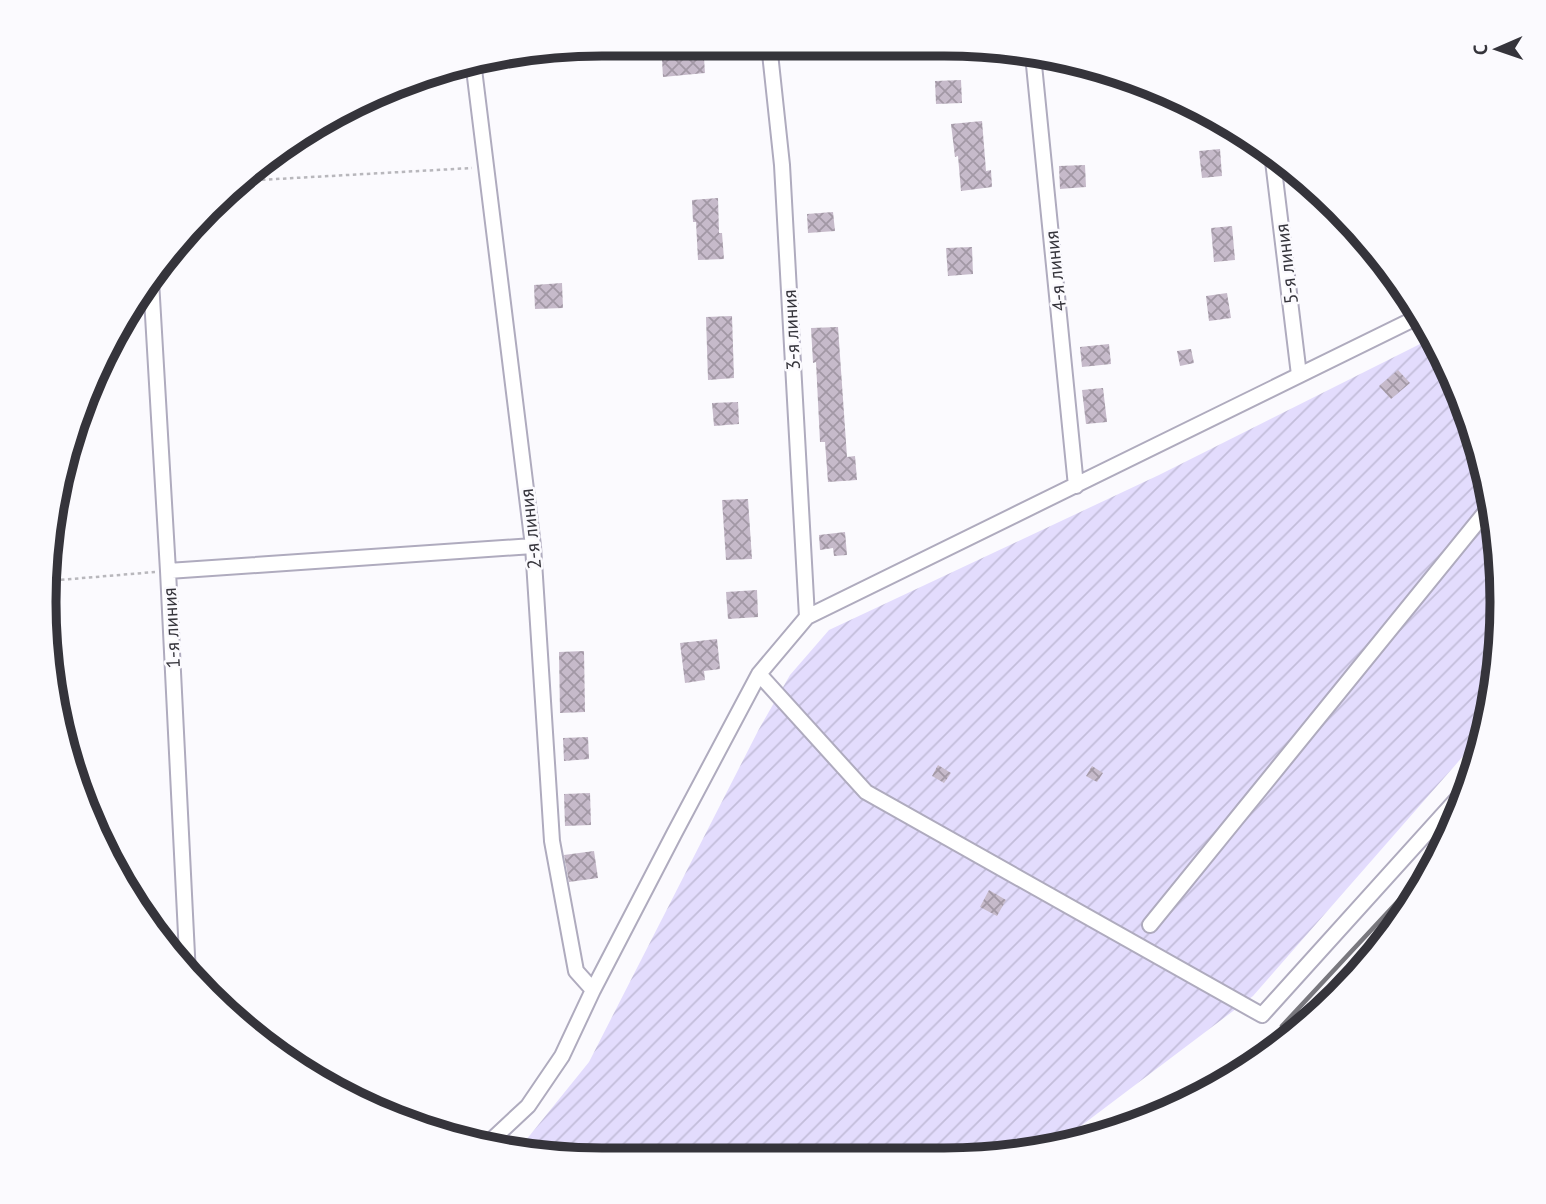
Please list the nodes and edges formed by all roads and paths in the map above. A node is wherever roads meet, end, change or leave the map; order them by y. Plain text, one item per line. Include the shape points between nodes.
1 (770, 56) edge
2 (1034, 64) edge
3 (474, 72) edge
4 (487, 167) junction
5 (1274, 167) edge
6 (256, 180) edge
7 (152, 294) edge
8 (1411, 320) edge
9 (1299, 375) junction
10 (1076, 486) junction
11 (1483, 515) edge
12 (533, 546) junction
13 (168, 571) junction
14 (57, 580) edge
15 (807, 617) junction
16 (759, 674) junction
17 (1449, 808) edge
18 (1150, 925) dead end
19 (187, 957) edge
20 (593, 990) junction
21 (494, 1138) edge

1 - 15 street, 3-я линия via 782,165
2 - 10 street, 4-я линия
3 - 4 street, 2-я линия
4 - 6 path
4 - 12 street, 2-я линия
5 - 9 street, 5-я линия
7 - 13 street, 1-я линия
8 - 9 street
9 - 10 street
10 - 15 street
11 - 18 street
12 - 13 street
12 - 20 street, 2-я линия via 552,841 576,971
13 - 14 path
13 - 19 street, 1-я линия
15 - 16 street
16 - 17 street via 866,792 1262,1015
16 - 20 street
20 - 21 street via 562,1056 528,1106

